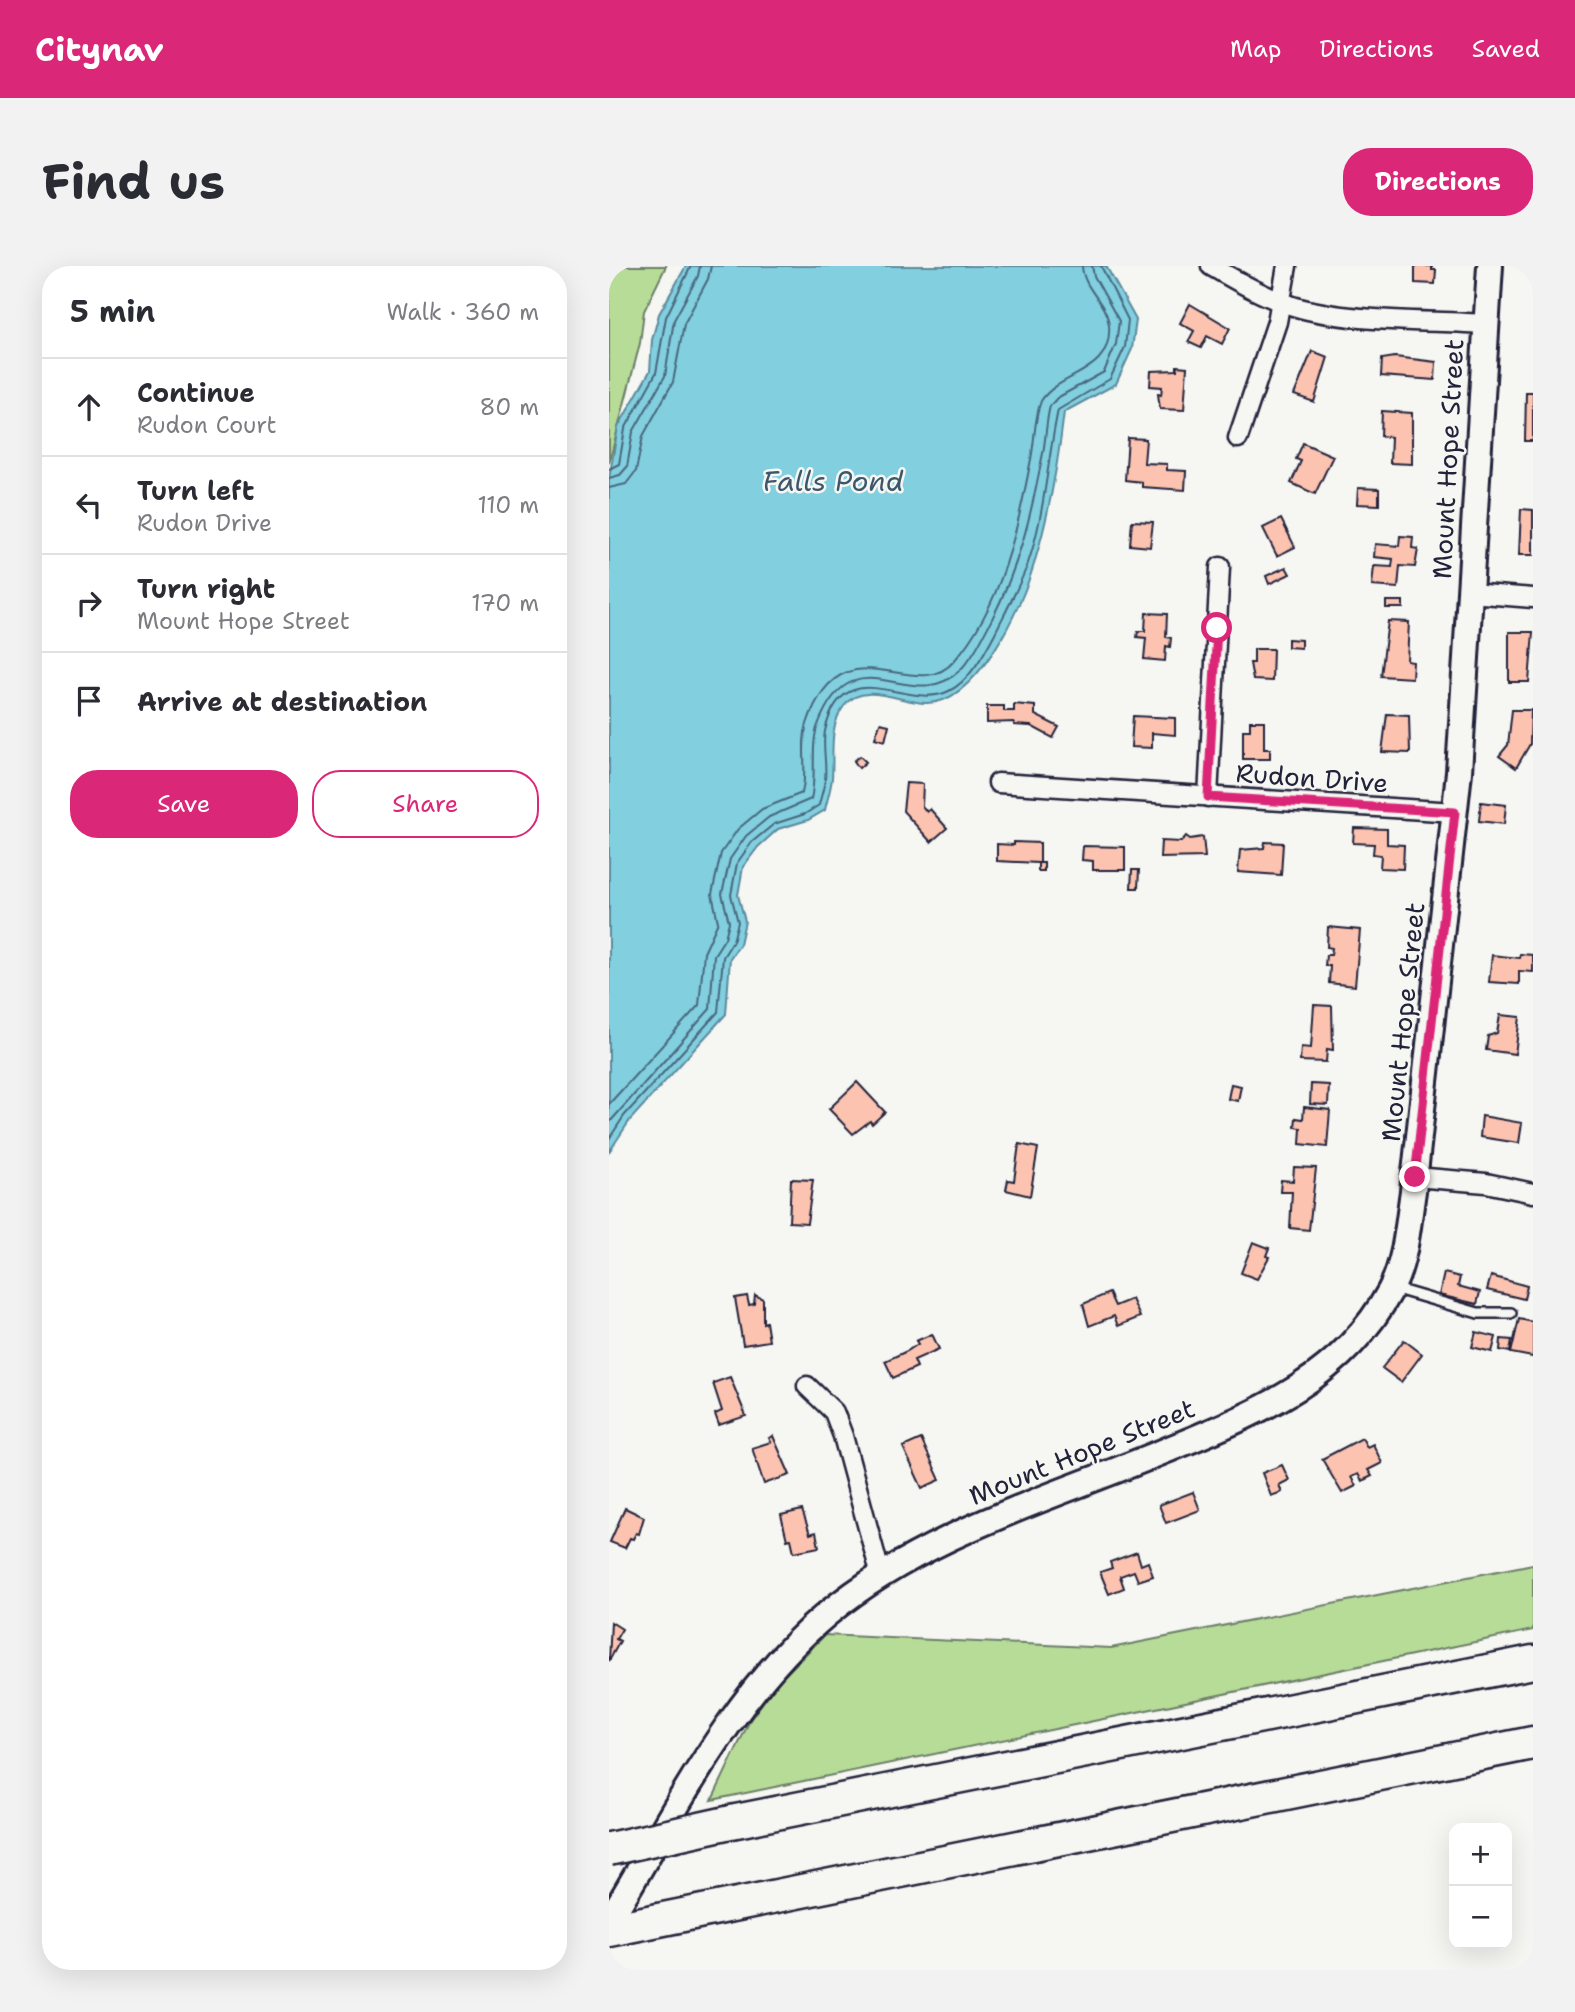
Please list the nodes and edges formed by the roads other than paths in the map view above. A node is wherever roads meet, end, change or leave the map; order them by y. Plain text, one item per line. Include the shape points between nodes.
1 (1211, 266) edge
2 (1287, 266) edge
3 (1490, 266) edge
4 (1281, 300) junction
5 (1486, 324) junction
6 (1238, 438) dead end
7 (1220, 566) dead end
8 (1470, 593) junction
9 (1533, 598) edge
10 (998, 783) dead end
11 (1208, 797) junction
12 (1455, 812) junction
13 (1415, 1177) junction
14 (1533, 1193) edge
15 (1392, 1288) junction
16 (1511, 1313) dead end
17 (807, 1387) dead end
18 (881, 1576) junction
19 (1533, 1662) edge
20 (1533, 1743) edge
21 (609, 1849) edge
22 (609, 1921) edge
23 (609, 1930) edge

1 - 4 street
2 - 4 street
3 - 5 street, Mount Hope Street
4 - 5 street via 1344,315
4 - 6 street
5 - 8 street, Mount Hope Street
7 - 11 street
8 - 9 street
8 - 12 street, Mount Hope Street
10 - 11 street, Rudon Drive
11 - 12 street, Rudon Drive
12 - 13 street, Mount Hope Street
13 - 14 street via 1486,1183
13 - 15 street, Mount Hope Street via 1404,1251
15 - 16 lane via 1478,1313
15 - 18 street, Mount Hope Street via 1349,1349 1296,1391 1240,1420 947,1539
17 - 18 street via 834,1412
18 - 22 street, Mount Hope Street via 827,1615 770,1671 722,1737
19 - 21 highway, bridge
20 - 23 highway

